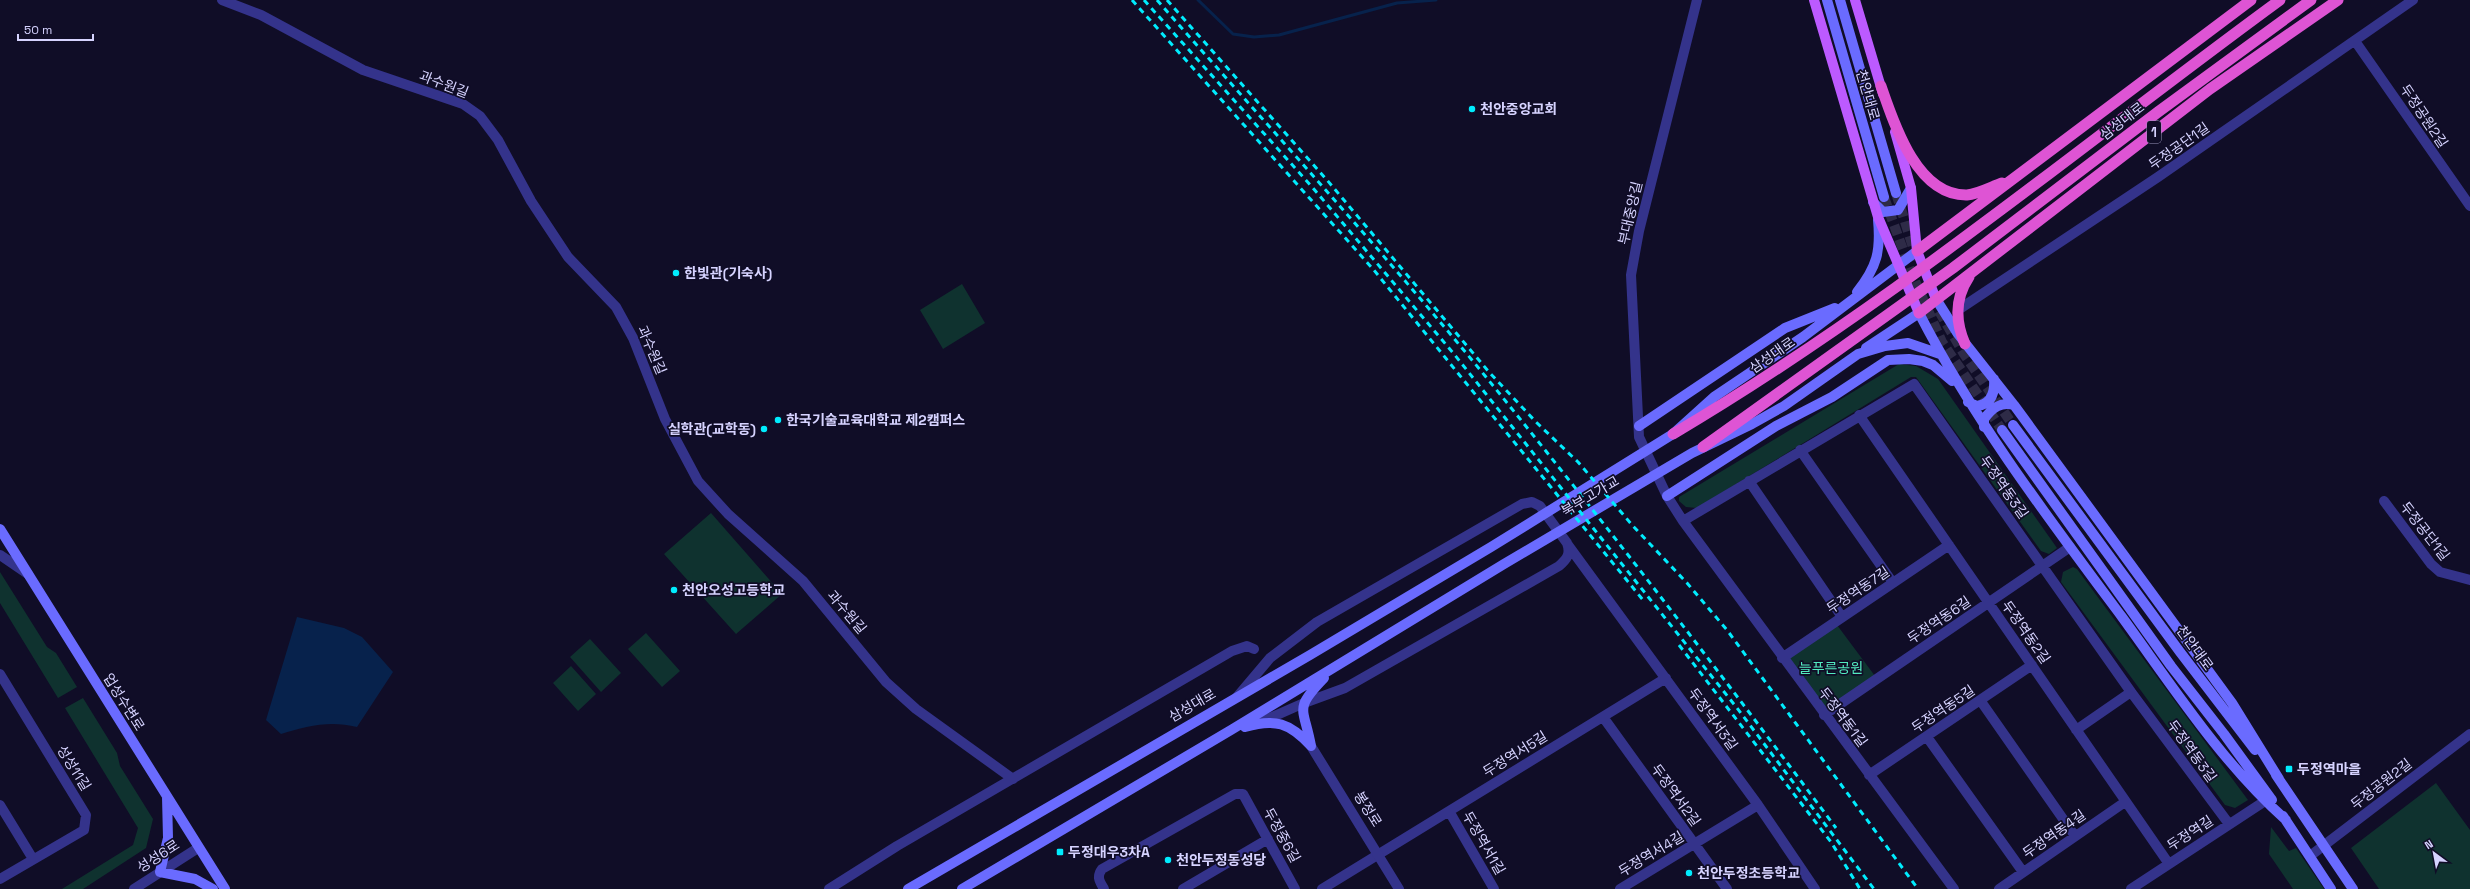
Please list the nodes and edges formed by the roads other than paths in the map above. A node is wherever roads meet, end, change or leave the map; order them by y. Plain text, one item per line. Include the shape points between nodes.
1 (222, 0) edge
2 (1698, 0) edge
3 (1814, 0) edge
4 (1827, 0) edge
5 (1840, 0) edge
6 (1855, 0) edge
7 (2251, 0) edge
8 (2280, 0) edge
9 (2311, 0) edge
10 (2338, 0) edge
11 (2413, 0) edge
12 (2355, 41) junction
13 (1881, 86) junction
14 (2014, 178) junction
15 (1911, 188) junction
16 (1896, 192) tunnel mouth
17 (1884, 197) tunnel mouth
18 (1873, 202) junction
19 (2470, 206) edge
20 (1878, 217) junction
21 (1917, 251) junction
22 (1898, 266) junction
23 (1974, 270) junction
24 (1936, 299) junction
25 (1847, 304) junction
26 (1958, 310) junction
27 (1919, 313) junction
28 (1965, 344) junction
29 (1858, 354) junction
30 (1940, 354) junction
31 (1994, 379) junction
32 (1960, 389) junction
33 (1968, 402) junction
34 (2014, 405) junction
35 (1859, 415) junction
36 (2013, 425) tunnel mouth
37 (1639, 426) junction
38 (1984, 427) junction
39 (2002, 430) tunnel mouth
40 (1673, 434) junction
41 (1639, 437) joint
42 (1703, 447) junction
43 (1800, 450) junction
44 (1749, 481) junction
45 (1667, 496) junction
46 (2384, 500) dead end
47 (1682, 521) junction
48 (0, 529) edge
49 (1567, 543) junction
50 (1949, 545) junction
51 (1492, 547) joint
52 (2070, 547) junction
53 (0, 555) edge
54 (1559, 566) junction
55 (2042, 566) junction
56 (1585, 568) junction
57 (28, 575) junction
58 (2470, 580) edge
59 (1893, 583) junction
60 (1989, 603) junction
61 (1842, 617) junction
62 (1254, 649) dead end
63 (1782, 658) junction
64 (2032, 665) junction
65 (1333, 669) junction
66 (0, 674) edge
67 (1666, 678) junction
68 (2131, 692) junction
69 (1237, 696) junction
70 (1980, 700) junction
71 (1304, 703) junction
72 (1824, 715) junction
73 (1603, 716) junction
74 (1263, 721) junction
75 (1231, 730) junction
76 (2076, 730) junction
77 (2470, 734) edge
78 (1927, 736) junction
79 (1311, 746) junction
80 (1869, 775) junction
81 (1013, 779) junction
82 (2279, 779) junction
83 (167, 797) junction
84 (2265, 801) junction
85 (2125, 802) junction
86 (0, 805) edge
87 (1758, 805) junction
88 (1450, 811) junction
89 (2286, 820) junction
90 (2229, 824) junction
91 (2075, 836) junction
92 (1268, 839) junction
93 (1694, 844) junction
94 (2324, 845) junction
95 (198, 848) junction
96 (1379, 854) junction
97 (2310, 856) junction
98 (34, 859) junction
99 (2169, 864) junction
100 (160, 872) junction
101 (2023, 872) junction
102 (0, 879) edge
103 (134, 889) edge
104 (213, 889) edge
105 (225, 889) edge
106 (829, 889) edge
107 (908, 889) edge
108 (962, 889) edge
109 (1104, 889) edge
110 (1183, 889) edge
111 (1295, 889) edge
112 (1322, 889) edge
113 (1399, 889) edge
114 (1494, 889) edge
115 (1620, 889) edge
116 (1727, 889) edge
117 (1815, 889) edge
118 (1954, 889) edge
119 (1999, 889) edge
120 (2131, 889) edge
121 (2331, 889) edge
122 (2353, 889) edge

1 - 81 street, 과수원길 via 261,16 363,70 463,104 480,116 498,140 531,201 568,257 616,307 632,338 665,419 698,481 728,514 803,581 886,682 916,709
2 - 37 street, 부대중앙길 via 1639,231 1631,275
3 - 18 main road
4 - 17 main road, 천안대로
5 - 16 main road, 천안대로
6 - 13 main road
7 - 14 highway
8 - 40 highway, 삼성대로 via 1943,254 1751,388
9 - 42 highway, 삼성대로 via 2158,112 1953,268
10 - 23 highway, 1 via 2210,89
11 - 12 street, 두정공단1길
12 - 19 street, 두정공원2길
12 - 26 street, 두정공단1길 via 2158,177
13 - 14 highway via 1890,113 1912,159 1930,182 1942,190 1968,195
13 - 15 main road
14 - 21 highway
15 - 18 main road via 1898,210 1883,212
15 - 21 main road
18 - 20 main road
20 - 22 main road
20 - 25 main road via 1878,256 1866,281
21 - 22 main road
21 - 24 main road
22 - 25 main road
22 - 27 main road
23 - 24 highway, 1
23 - 26 highway via 1962,287
24 - 27 highway, 1
24 - 28 main road
25 - 37 main road via 1785,328
25 - 40 main road, 북부고가교 via 1803,338 1719,393
26 - 28 highway via 1959,331
27 - 29 main road
27 - 30 main road
28 - 31 main road
29 - 30 main road via 1885,346 1908,343
29 - 42 main road via 1784,406
30 - 32 main road
31 - 33 main road via 1994,394 1989,400 1980,405
31 - 34 main road
32 - 33 main road
32 - 45 main road via 1945,374 1923,361 1909,358 1888,360 1832,397 1776,426
33 - 38 main road
34 - 38 main road via 2005,403 1992,409 1984,419
34 - 82 main road via 2232,703
35 - 43 street, 두정역동3길
35 - 50 street, 두정역동2길
35 - 55 street, 두정역동3길 via 1914,384
36 - 82 main road, 천안대로 via 2235,726
37 - 41 street, 부대중앙길
38 - 52 main road
39 - 89 main road, 천안대로 via 2166,659
40 - 51 main road, 북부고가교
41 - 45 street, 두정역동1길
42 - 65 main road, 북부고가교 via 1504,564
43 - 44 street, 두정역동3길
43 - 59 street
44 - 47 street, 두정역동3길
44 - 61 street
45 - 47 street, 두정역동1길
46 - 58 street, 두정공단1길 via 2436,568 2446,574
47 - 63 street, 두정역동1길
48 - 57 main road, 업성수변로
49 - 54 street via 1567,559
49 - 56 street, 두정역서3길
49 - 69 street, 두정역서3길 via 1540,506 1532,502 1522,504 1318,622 1270,658
50 - 59 street, 두정역동7길
50 - 60 street, 두정역동2길
51 - 69 main road, 삼성대로
52 - 55 street, 두정역동6길
52 - 84 main road via 2186,705
53 - 57 street
54 - 56 street via 1571,562
54 - 71 street via 1346,688
55 - 60 street, 두정역동6길
55 - 68 street, 두정역동3길
56 - 67 street, 두정역서3길
57 - 83 main road, 업성수변로
59 - 61 street, 두정역동7길
60 - 64 street, 두정역동2길
60 - 72 street, 두정역동6길
61 - 63 street, 두정역동7길
62 - 81 street via 1247,646 1232,652
63 - 72 street, 두정역동1길
64 - 70 street, 두정역동5길
64 - 76 street, 두정역동2길
65 - 71 main road via 1308,694
65 - 75 main road
66 - 98 street, 성성11길 via 86,815 84,830
67 - 73 street, 두정역서5길
67 - 87 street, 두정역서3길
68 - 76 street
68 - 90 street, 두정역동3길
69 - 107 main road, 삼성대로
70 - 78 street, 두정역동5길
70 - 91 street
71 - 74 street
71 - 79 main road via 1304,724
72 - 80 street, 두정역동1길
73 - 88 street, 두정역서5길
73 - 93 street, 두정역서2길
74 - 75 main road
74 - 79 main road via 1278,722 1291,728
75 - 108 main road
76 - 85 street, 두정역동2길
77 - 94 street, 두정공원2길
78 - 80 street, 두정역동5길
78 - 101 street
79 - 96 street, 봉정로
80 - 118 street, 두정역동1길
81 - 106 street
82 - 94 main road, 천안대로
83 - 95 main road, 업성수변로
83 - 100 main road via 168,838
84 - 89 main road
84 - 90 street, 두정역길
85 - 91 street, 두정역동4길
85 - 99 street, 두정역동2길
86 - 98 street
87 - 93 street, 두정역서4길
87 - 117 street, 두정역서3길
88 - 96 street, 두정역서5길
88 - 114 street, 두정역서1길
89 - 97 main road, 천안대로
90 - 99 street, 두정역길
91 - 101 street, 두정역동4길
92 - 109 street, 두정중6길 via 1243,794 1235,794 1102,869 1098,873 1098,880
92 - 110 street
92 - 111 street, 두정중6길
93 - 115 street, 두정역서4길
93 - 116 street, 두정역서2길
94 - 97 street, 두정공원2길
94 - 122 main road, 천안대로
95 - 100 street, 성성6로
95 - 105 main road, 업성수변로
96 - 112 street, 두정역서5길
96 - 113 street, 봉정로
97 - 121 main road, 천안대로
98 - 102 street, 성성11길
99 - 120 street, 두정역길
100 - 103 street, 성성6로
100 - 104 main road via 195,879
101 - 119 street, 두정역동4길

